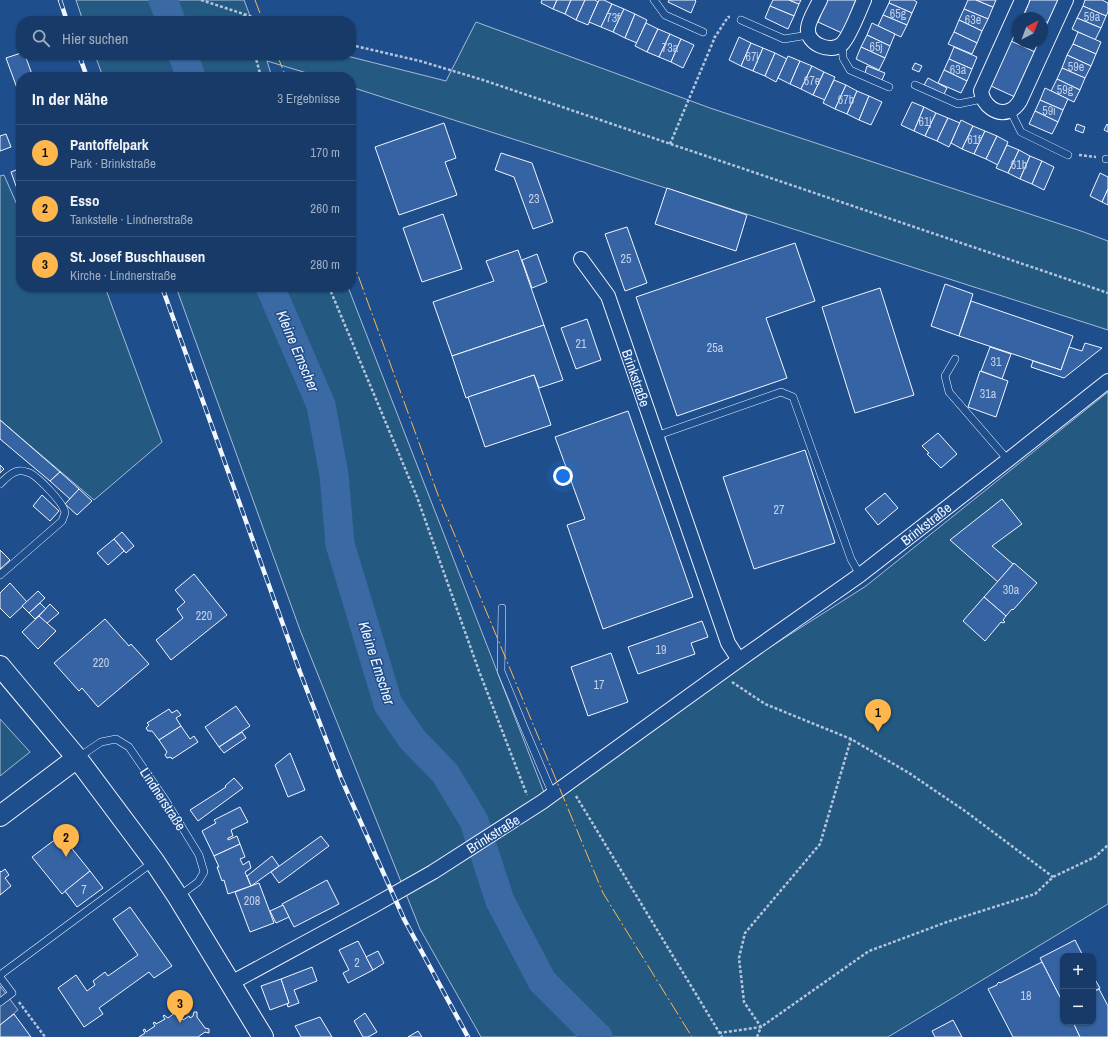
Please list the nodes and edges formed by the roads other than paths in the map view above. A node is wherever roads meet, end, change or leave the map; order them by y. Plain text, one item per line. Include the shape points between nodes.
1 (654, 0) edge
2 (820, 0) edge
3 (864, 0) edge
4 (1022, 0) edge
5 (1066, 0) edge
6 (740, 20) road end
7 (703, 32) road end
8 (808, 35) junction
9 (842, 44) junction
10 (915, 85) dead end
11 (889, 87) dead end
12 (982, 99) junction
13 (1010, 110) junction
14 (1068, 155) road end
15 (581, 259) dead end
16 (955, 359) dead end
17 (1108, 381) edge
18 (656, 436) junction
19 (1008, 460) junction
20 (0, 484) edge
21 (0, 575) edge
22 (860, 575) junction
23 (502, 608) dead end
24 (739, 660) junction
25 (0, 666) edge
26 (77, 758) junction
27 (553, 794) junction
28 (0, 816) edge
29 (154, 861) junction
30 (178, 897) junction
31 (0, 976) edge
32 (231, 982) junction
33 (0, 1002) edge
34 (263, 1037) edge

1 - 7 lane via 665,15
2 - 8 street via 808,28
3 - 9 street
4 - 12 street via 983,84
5 - 13 street via 1020,101
6 - 8 lane via 784,39
8 - 9 street via 815,43 826,48
9 - 11 lane via 843,58 850,70
10 - 12 lane via 958,104
12 - 13 street via 999,112
13 - 14 lane via 1021,132
15 - 18 street, Brinkstraße via 608,296
16 - 19 lane via 945,376 949,392
17 - 19 street, Brinkstraße
18 - 22 lane via 781,392 793,397 851,558
18 - 24 street, Brinkstraße via 728,643
19 - 22 street, Brinkstraße
20 - 21 lane via 14,472 29,472 63,506 65,513 62,521
22 - 24 street, Brinkstraße
23 - 27 lane via 501,671
24 - 27 street, Brinkstraße
25 - 26 street
26 - 28 street
26 - 29 street
26 - 30 lane, Lindnerstraße via 101,742 116,739 129,747 199,855 204,872 198,882
27 - 32 street, Brinkstraße via 433,872
29 - 30 street
29 - 31 lane
30 - 32 street
31 - 33 lane via 12,993
32 - 34 street

